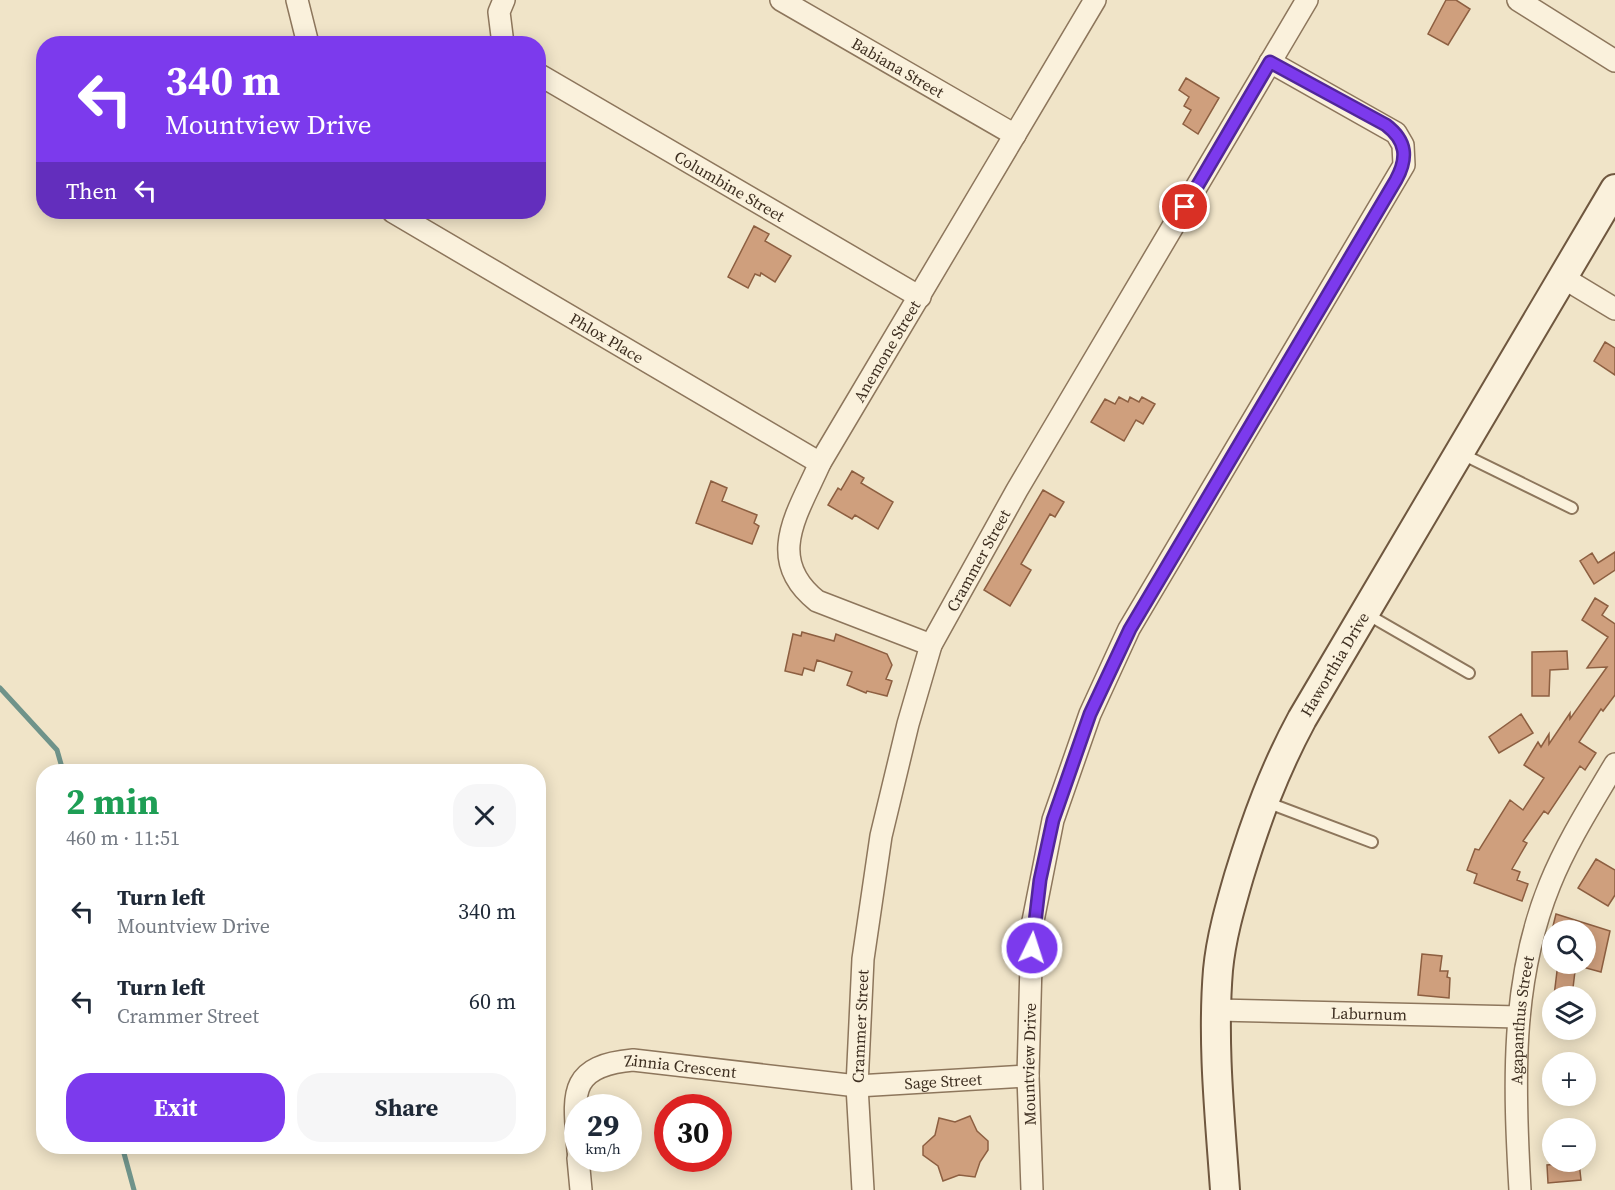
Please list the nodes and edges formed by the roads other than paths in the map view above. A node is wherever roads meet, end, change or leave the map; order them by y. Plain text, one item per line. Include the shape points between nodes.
1 (297, 0) edge
2 (504, 0) edge
3 (781, 0) edge
4 (1095, 0) edge
5 (1307, 0) edge
6 (1518, 0) edge
7 (306, 36) edge
8 (502, 36) edge
9 (1615, 61) edge
10 (1270, 62) junction
11 (546, 79) edge
12 (1015, 135) junction
13 (1615, 189) edge
14 (405, 219) edge
15 (1562, 277) junction
16 (920, 297) junction
17 (1615, 309) edge
18 (1460, 452) junction
19 (819, 463) junction
20 (1572, 508) dead end
21 (1365, 612) junction
22 (931, 645) junction
23 (1469, 673) dead end
24 (1615, 764) edge
25 (1263, 801) junction
26 (1372, 842) dead end
27 (1217, 1010) junction
28 (1519, 1017) junction
29 (1028, 1076) junction
30 (857, 1086) junction
31 (577, 1094) edge
32 (579, 1172) edge
33 (581, 1190) edge
34 (863, 1190) edge
35 (1032, 1190) edge
36 (1225, 1190) edge
37 (1520, 1190) edge

1 - 7 street
2 - 8 street via 499,12
3 - 12 street, Babiana Street
4 - 12 street, Anemone Street
5 - 10 street, Crammer Street
6 - 9 street
10 - 22 street, Crammer Street via 1017,490
10 - 29 street, Mountview Drive via 1396,133 1403,145 1404,165 1130,629 1090,714 1053,820 1032,926
11 - 16 street, Columbine Street
12 - 16 street, Anemone Street
13 - 15 street, Haworthia Drive
14 - 19 street, Phlox Place
15 - 17 street
15 - 18 street, Haworthia Drive
16 - 19 street, Anemone Street
18 - 20 lane
18 - 21 street, Haworthia Drive
19 - 22 street, Anemone Street via 788,543 789,564 798,583 817,601
21 - 23 lane
21 - 25 street, Haworthia Drive via 1276,766
22 - 30 street, Crammer Street via 881,836 863,959
24 - 28 street, Agapanthus Street via 1550,884 1530,944
25 - 26 lane
25 - 27 street, Haworthia Drive via 1228,916 1218,969
27 - 28 street, Laburnum
27 - 36 street, Haworthia Drive
28 - 37 street, Agapanthus Street via 1515,1058
29 - 30 street, Sage Street
29 - 35 street, Mountview Drive
30 - 31 street, Zinnia Crescent via 633,1060 598,1065 587,1074
30 - 34 street, Crammer Street
32 - 33 street

